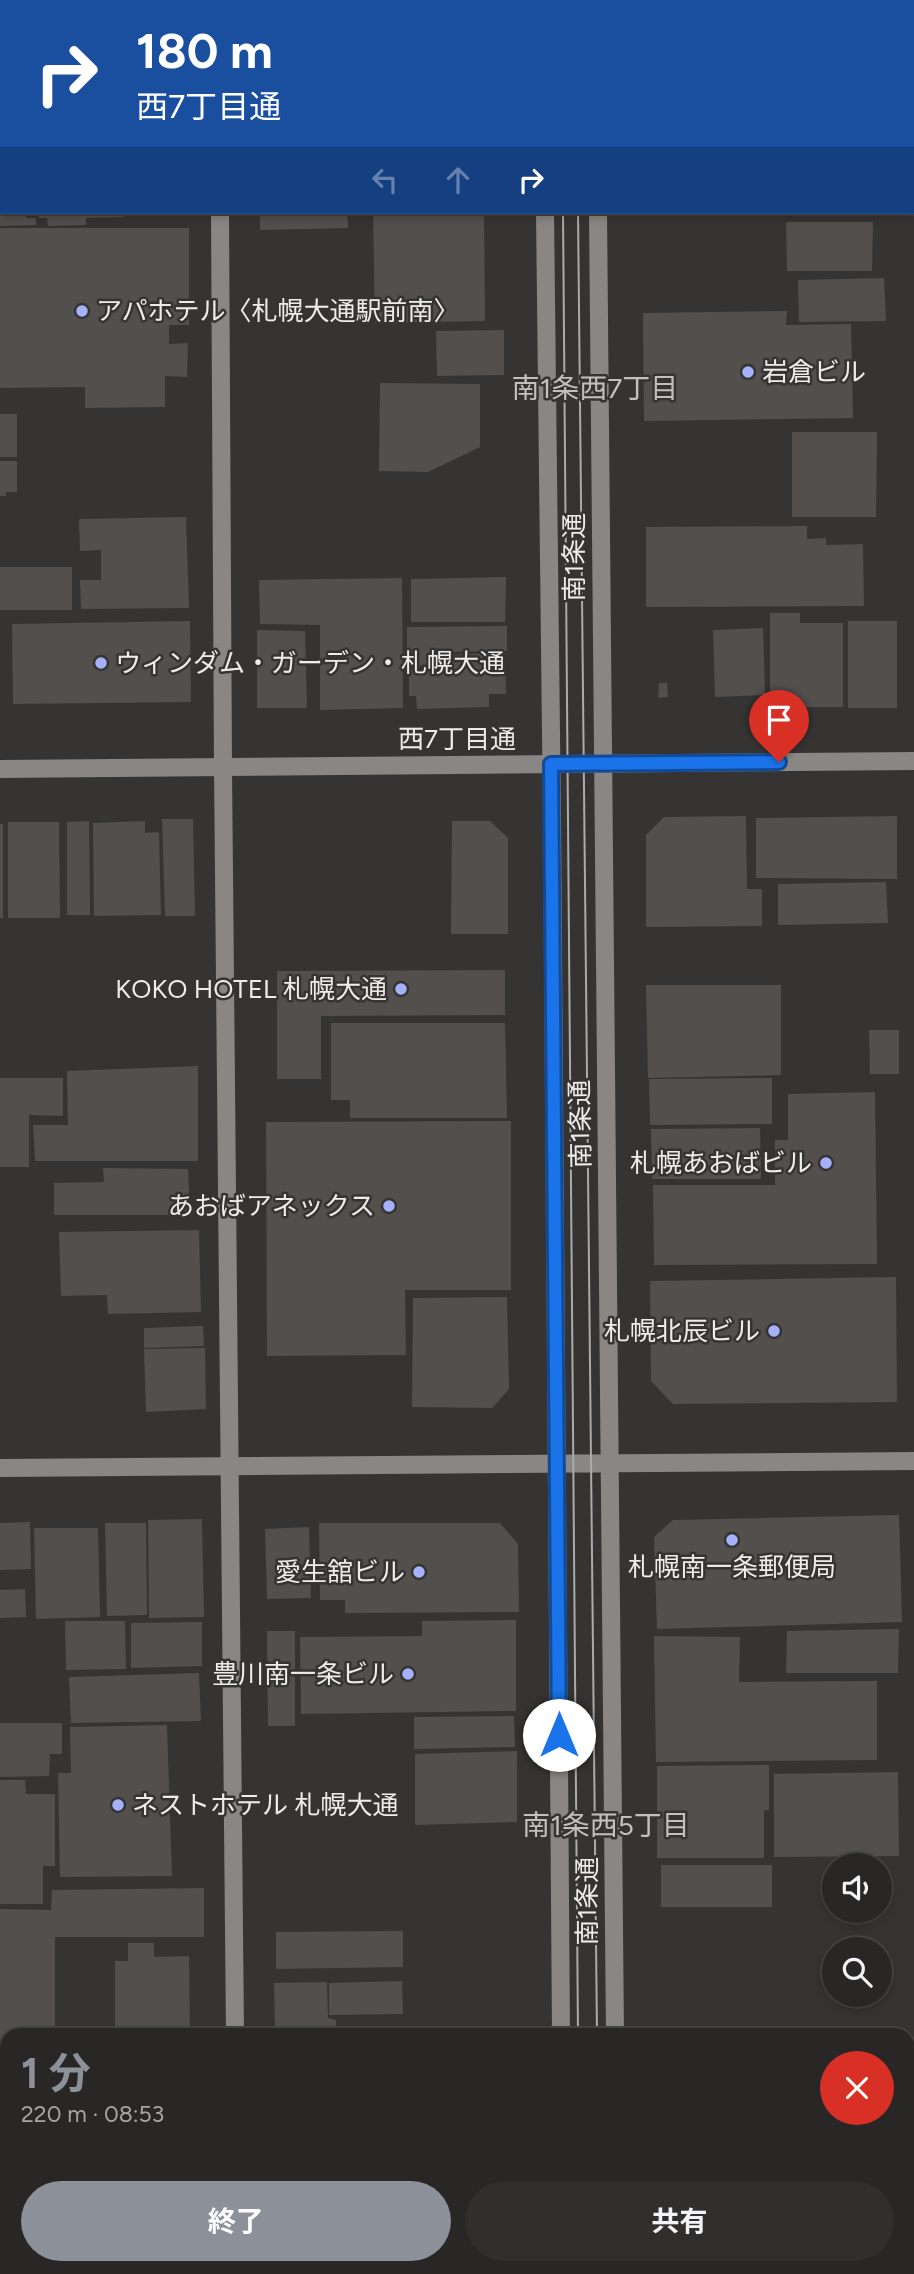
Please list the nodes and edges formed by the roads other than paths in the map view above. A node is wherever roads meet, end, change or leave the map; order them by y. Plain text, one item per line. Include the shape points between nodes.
1 (220, 214) edge
2 (545, 214) edge
3 (598, 214) edge
4 (914, 761) edge
5 (551, 764) junction
6 (602, 764) junction
7 (223, 768) junction
8 (0, 769) edge
9 (914, 1461) edge
10 (558, 1464) junction
11 (610, 1464) junction
12 (231, 1466) junction
13 (0, 1468) edge
14 (235, 2028) edge
15 (561, 2028) edge
16 (615, 2028) edge

1 - 7 street
2 - 5 street, 南1条通
3 - 6 street, 南1条通
4 - 6 street, 西7丁目通
5 - 6 street, 西7丁目通
5 - 7 street, 西7丁目通
5 - 10 street, 南1条通
6 - 11 street, 南1条通
7 - 8 street, 西7丁目通
7 - 12 street
9 - 11 street
10 - 11 street
10 - 12 street
10 - 15 street, 南1条通
11 - 16 street, 南1条通
12 - 13 street
12 - 14 street

